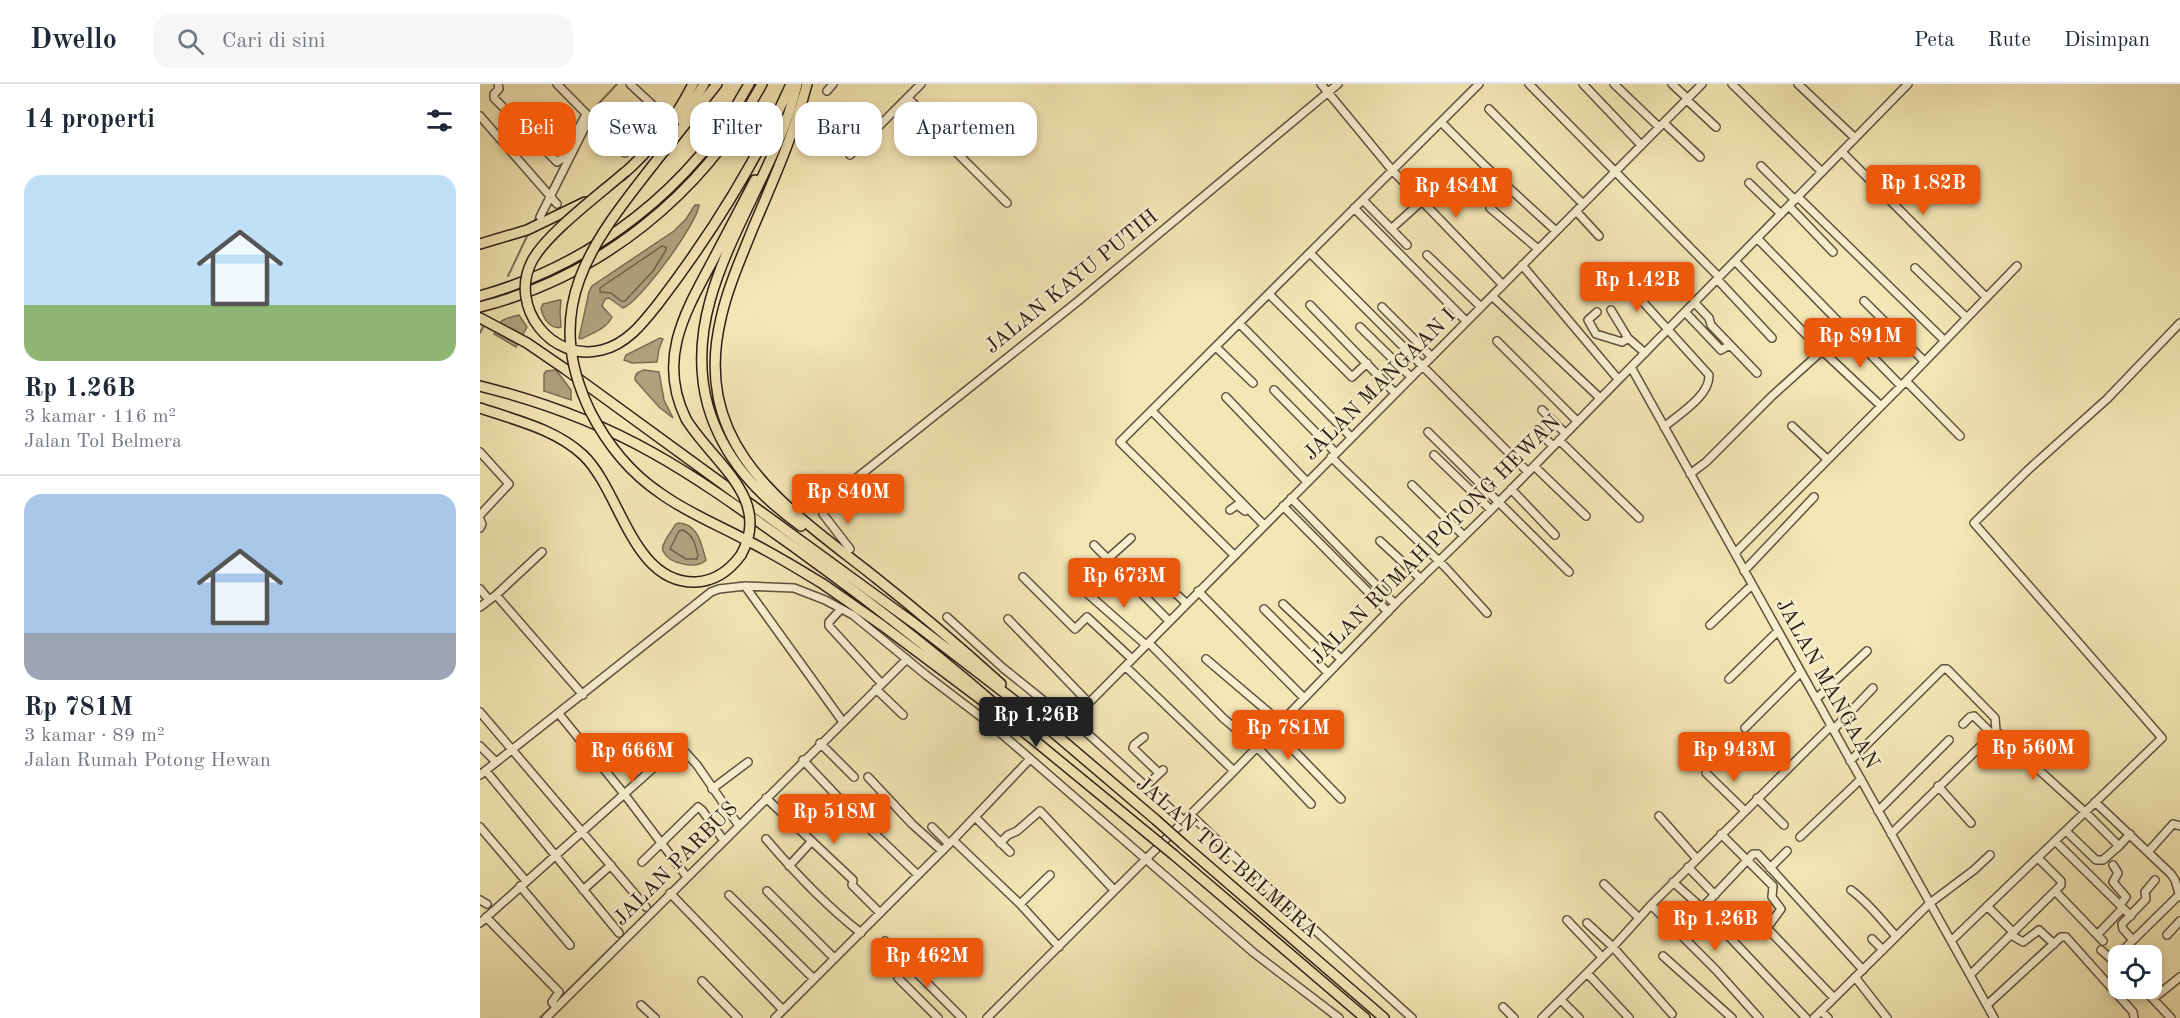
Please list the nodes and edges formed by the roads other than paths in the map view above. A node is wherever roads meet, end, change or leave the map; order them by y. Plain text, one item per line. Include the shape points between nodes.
1 (498, 84) edge
2 (557, 84) edge
3 (630, 84) edge
4 (693, 84) edge
5 (704, 84) edge
6 (717, 84) edge
7 (749, 84) edge
8 (762, 84) edge
9 (807, 84) edge
10 (833, 84) edge
11 (921, 84) edge
12 (1321, 84) edge
13 (1338, 84) edge
14 (1479, 84) edge
15 (1528, 84) edge
16 (1583, 84) edge
17 (1614, 84) edge
18 (1672, 84) edge
19 (1702, 84) edge
20 (1732, 84) edge
21 (1798, 84) edge
22 (1908, 84) edge
23 (793, 87) edge
24 (827, 91) dead end
25 (1329, 92) junction
26 (908, 98) junction
27 (1687, 99) junction
28 (649, 102) edge
29 (1490, 109) dead end
30 (480, 116) edge
31 (588, 117) junction
32 (1441, 122) junction
33 (882, 124) edge
34 (1661, 125) junction
35 (1716, 127) dead end
36 (1855, 138) junction
37 (1641, 145) junction
38 (1842, 152) junction
39 (1700, 157) dead end
40 (653, 165) junction
41 (1761, 166) dead end
42 (1392, 170) junction
43 (625, 172) junction
44 (1614, 172) junction
45 (1822, 172) junction
46 (1749, 183) dead end
47 (548, 194) junction
48 (1796, 198) junction
49 (1363, 200) junction
50 (1422, 201) junction
51 (1006, 203) dead end
52 (557, 204) dead end
53 (1583, 204) junction
54 (1789, 206) junction
55 (1354, 208) junction
56 (1490, 208) dead end
57 (1576, 211) junction
58 (1781, 214) junction
59 (540, 217) dead end
60 (1393, 230) junction
61 (1556, 231) junction
62 (1599, 236) dead end
63 (1757, 238) junction
64 (1386, 240) junction
65 (480, 244) edge
66 (1407, 245) dead end
67 (1538, 249) junction
68 (1833, 252) dead end
69 (1310, 253) junction
70 (1427, 255) dead end
71 (1735, 261) junction
72 (1522, 265) junction
73 (2017, 266) dead end
74 (1915, 268) dead end
75 (1718, 278) junction
76 (1624, 281) dead end
77 (1503, 285) junction
78 (1269, 294) junction
79 (480, 296) edge
80 (1492, 296) junction
81 (1986, 297) junction
82 (1864, 301) dead end
83 (1694, 303) junction
84 (1310, 305) dead end
85 (480, 307) edge
86 (1382, 307) dead end
87 (1481, 307) junction
88 (1611, 310) dead end
89 (1597, 312) dead end
90 (1684, 312) junction
91 (1966, 317) junction
92 (480, 318) edge
93 (1466, 321) junction
94 (1239, 323) junction
95 (2180, 323) edge
96 (1360, 327) dead end
97 (1668, 329) junction
98 (1628, 338) junction
99 (1772, 338) dead end
100 (1497, 340) dead end
101 (1944, 340) junction
102 (1730, 345) junction
103 (1216, 347) junction
104 (1822, 351) junction
105 (1645, 353) junction
106 (1431, 357) junction
107 (1924, 361) junction
108 (1367, 363) junction
109 (1423, 365) junction
110 (1631, 366) junction
111 (1757, 373) dead end
112 (1411, 377) junction
113 (1618, 379) junction
114 (1253, 383) dead end
115 (1904, 384) junction
116 (480, 386) edge
117 (1274, 390) dead end
118 (1395, 393) junction
119 (1226, 397) dead end
120 (1600, 398) junction
121 (1881, 406) junction
122 (480, 408) edge
123 (1152, 411) junction
124 (1542, 411) dead end
125 (1577, 421) junction
126 (1792, 426) dead end
127 (1664, 427) junction
128 (1537, 430) dead end
129 (1428, 432) dead end
130 (1565, 433) junction
131 (1960, 436) dead end
132 (1351, 437) junction
133 (1559, 440) junction
134 (1553, 446) junction
135 (480, 452) edge
136 (1434, 454) dead end
137 (1334, 455) junction
138 (1827, 459) junction
139 (1534, 466) junction
140 (1468, 471) junction
141 (1528, 472) junction
142 (1690, 474) junction
143 (1460, 480) junction
144 (1307, 482) junction
145 (1413, 485) dead end
146 (1511, 489) junction
147 (1814, 497) dead end
148 (1291, 498) junction
149 (1499, 501) junction
150 (1283, 506) junction
151 (1230, 510) dead end
152 (1491, 510) junction
153 (1586, 516) dead end
154 (480, 517) edge
155 (1639, 518) dead end
156 (1263, 526) junction
157 (480, 528) edge
158 (1555, 535) dead end
159 (1464, 536) junction
160 (1131, 538) dead end
161 (1380, 541) dead end
162 (1094, 545) dead end
163 (850, 549) dead end
164 (542, 552) dead end
165 (1735, 554) junction
166 (1234, 555) junction
167 (1108, 560) junction
168 (1439, 560) junction
169 (1157, 568) dead end
170 (1744, 571) junction
171 (1569, 572) dead end
172 (1092, 573) dead end
173 (1023, 577) dead end
174 (1083, 578) dead end
175 (1421, 579) junction
176 (1752, 585) junction
177 (744, 586) junction
178 (480, 589) edge
179 (1198, 591) junction
180 (496, 595) junction
181 (489, 600) junction
182 (1186, 603) junction
183 (1283, 604) dead end
184 (1395, 604) junction
185 (480, 607) edge
186 (911, 607) junction
187 (841, 609) junction
188 (1264, 609) dead end
189 (1388, 612) junction
190 (1487, 613) dead end
191 (947, 617) dead end
192 (1008, 619) dead end
193 (1168, 621) junction
194 (1710, 625) dead end
195 (1778, 631) junction
196 (1147, 644) junction
197 (1867, 651) dead end
198 (907, 659) junction
199 (1132, 659) junction
200 (1206, 659) dead end
201 (1341, 659) junction
202 (1126, 667) junction
203 (1801, 672) junction
204 (1329, 673) junction
205 (1729, 679) dead end
206 (878, 686) junction
207 (1873, 688) dead end
208 (582, 695) junction
209 (1304, 698) junction
210 (1816, 699) junction
211 (1088, 702) junction
212 (480, 712) edge
213 (559, 714) junction
214 (903, 715) dead end
215 (1072, 720) junction
216 (843, 722) junction
217 (1280, 722) junction
218 (1963, 724) dead end
219 (1047, 726) junction
220 (1745, 728) dead end
221 (1832, 728) junction
222 (1273, 729) junction
223 (1994, 732) junction
224 (1028, 734) junction
225 (1144, 737) dead end
226 (1949, 740) dead end
227 (820, 743) junction
228 (480, 746) edge
229 (1256, 746) junction
230 (513, 749) junction
231 (1030, 759) junction
232 (803, 760) junction
233 (1851, 761) junction
234 (496, 762) junction
235 (748, 762) dead end
236 (1234, 771) junction
237 (483, 773) edge
238 (1706, 773) dead end
239 (854, 777) dead end
240 (868, 777) dead end
241 (1861, 779) junction
242 (1938, 786) junction
243 (1145, 787) junction
244 (712, 789) junction
245 (625, 795) junction
246 (766, 798) junction
247 (1757, 798) junction
248 (1341, 799) dead end
249 (2095, 802) junction
250 (1311, 804) dead end
251 (1744, 810) junction
252 (1878, 811) junction
253 (2085, 812) junction
254 (1190, 814) junction
255 (1659, 816) dead end
256 (975, 817) junction
257 (1184, 821) junction
258 (1971, 823) dead end
259 (737, 824) junction
260 (1784, 825) dead end
261 (2180, 826) edge
262 (480, 827) edge
263 (932, 827) dead end
264 (2066, 831) junction
265 (583, 832) junction
266 (1721, 834) junction
267 (1891, 834) junction
268 (2130, 834) junction
269 (1800, 837) dead end
270 (723, 839) junction
271 (766, 839) dead end
272 (812, 841) junction
273 (2055, 841) junction
274 (951, 842) junction
275 (1000, 843) junction
276 (662, 844) junction
277 (2119, 846) junction
278 (1787, 850) dead end
279 (942, 851) junction
280 (1010, 852) dead end
281 (2148, 852) junction
282 (1990, 855) dead end
283 (555, 857) junction
284 (2038, 858) junction
285 (1697, 859) junction
286 (1145, 860) junction
287 (1747, 861) junction
288 (642, 862) dead end
289 (611, 865) junction
290 (2113, 865) dead end
291 (789, 866) junction
292 (1688, 867) junction
293 (1772, 869) junction
294 (685, 875) junction
295 (918, 875) junction
296 (1050, 875) dead end
297 (526, 880) junction
298 (2155, 880) dead end
299 (1673, 882) junction
300 (2113, 882) junction
301 (1604, 884) dead end
302 (520, 886) junction
303 (1773, 886) junction
304 (583, 890) junction
305 (1114, 890) junction
306 (1851, 890) dead end
307 (767, 891) dead end
308 (2055, 891) junction
309 (2105, 891) junction
310 (670, 893) junction
311 (729, 895) dead end
312 (1715, 895) junction
313 (2179, 896) edge
314 (1930, 903) junction
315 (1020, 904) junction
316 (1651, 905) junction
317 (1987, 906) junction
318 (2121, 906) junction
319 (646, 907) dead end
320 (1702, 908) junction
321 (880, 913) junction
322 (2131, 916) junction
323 (486, 917) junction
324 (1639, 918) junction
325 (1567, 920) dead end
326 (2180, 921) edge
327 (480, 923) edge
328 (1587, 923) dead end
329 (620, 933) dead end
330 (861, 933) junction
331 (2012, 934) junction
332 (2097, 935) junction
333 (2167, 935) dead end
334 (1896, 936) junction
335 (1872, 939) dead end
336 (2132, 939) junction
337 (885, 941) dead end
338 (1951, 941) junction
339 (2103, 941) dead end
340 (2054, 944) junction
341 (570, 945) dead end
342 (2128, 945) edge
343 (1059, 946) junction
344 (1613, 946) junction
345 (1883, 950) junction
346 (2101, 950) dead end
347 (1663, 956) dead end
348 (2108, 956) edge
349 (1602, 957) junction
350 (834, 958) junction
351 (1863, 970) junction
352 (1587, 973) junction
353 (1970, 975) junction
354 (1855, 977) junction
355 (2180, 977) edge
356 (898, 978) dead end
357 (814, 979) junction
358 (702, 981) dead end
359 (2162, 991) edge
360 (1834, 998) junction
361 (2152, 999) edge
362 (1560, 1000) junction
363 (641, 1005) dead end
364 (1987, 1005) junction
365 (1503, 1007) dead end
366 (556, 1008) junction
367 (783, 1010) junction
368 (1821, 1011) junction
369 (1672, 1014) dead end
370 (546, 1018) edge
371 (655, 1018) edge
372 (738, 1018) edge
373 (775, 1018) edge
374 (938, 1018) edge
375 (962, 1018) edge
376 (987, 1018) edge
377 (1340, 1018) edge
378 (1365, 1018) edge
379 (1384, 1018) edge
380 (1412, 1018) edge
381 (1514, 1018) edge
382 (1542, 1018) edge
383 (1579, 1018) edge
384 (1629, 1018) edge
385 (1732, 1018) edge
386 (1759, 1018) edge
387 (1806, 1018) edge
388 (1814, 1018) edge
389 (1828, 1018) edge
390 (1887, 1018) edge
391 (1994, 1018) edge
392 (2134, 1018) edge
393 (2171, 1018) edge

1 - 31 street via 496,99 558,162
2 - 31 street
3 - 28 street
4 - 43 highway via 675,114
5 - 40 highway
6 - 40 highway
7 - 79 highway via 704,150 643,212 568,261
8 - 85 highway via 736,128 706,167 644,225 570,273
9 - 186 highway via 721,318 715,372 723,414 743,458 770,491
10 - 24 street
11 - 26 street
12 - 25 street
13 - 25 street, JALAN KAYU PUTIH
14 - 32 street
15 - 44 street
16 - 37 street
17 - 34 street
18 - 27 street
19 - 27 street, JALAN MANGAAN I
20 - 45 street
21 - 36 street
22 - 36 street, JALAN RUMAH POTONG HEWAN
23 - 43 highway, bridge via 728,202 658,304 627,338 612,347 593,352 574,350 552,341 536,324 526,302 526,277 537,252 553,235
23 - 122 highway, bridge via 769,155 688,306 675,344 674,381 679,405 693,431 747,502 751,529 746,547 729,569 714,579 694,582 672,577 656,567 628,531 608,488 589,462 570,445 531,425
23 - 186 highway via 779,142 709,300 701,351 706,399 724,447 758,492
25 - 42 street
25 - 163 street, JALAN KAYU PUTIH via 1077,302 824,504 823,514
26 - 33 street
26 - 51 street
27 - 34 street, JALAN MANGAAN I
27 - 35 street
29 - 53 street
30 - 47 street
31 - 47 street
32 - 42 street
32 - 61 street
34 - 37 street, JALAN MANGAAN I
34 - 39 street
36 - 38 street, JALAN RUMAH POTONG HEWAN
37 - 44 street, JALAN MANGAAN I
38 - 45 street, JALAN RUMAH POTONG HEWAN
38 - 81 street
40 - 224 highway, bridge via 594,246 572,303 571,357 579,385 606,438 641,479 679,505 823,584
41 - 48 street
42 - 49 street
42 - 50 street
43 - 65 highway, bridge via 564,214
44 - 53 street, JALAN MANGAAN I
44 - 75 street
45 - 48 street, JALAN RUMAH POTONG HEWAN
46 - 58 street
47 - 52 street
47 - 59 street
48 - 54 street, JALAN RUMAH POTONG HEWAN
48 - 101 street
49 - 55 street
49 - 60 street
50 - 60 street
50 - 77 street
53 - 57 street, JALAN MANGAAN I
54 - 58 street, JALAN RUMAH POTONG HEWAN
54 - 68 street
55 - 64 street
55 - 69 street
56 - 67 street
57 - 61 street, JALAN MANGAAN I
57 - 62 street
58 - 63 street, JALAN RUMAH POTONG HEWAN
60 - 64 street
60 - 66 street
61 - 67 street, JALAN MANGAAN I
63 - 71 street, JALAN RUMAH POTONG HEWAN
63 - 115 street
64 - 93 street
67 - 72 street, JALAN MANGAAN I
69 - 78 street
69 - 109 street
70 - 87 street
71 - 75 street, JALAN RUMAH POTONG HEWAN
71 - 104 street
72 - 77 street, JALAN MANGAAN I
72 - 113 street
73 - 81 street
74 - 91 street
75 - 83 street, JALAN RUMAH POTONG HEWAN
75 - 99 street
76 - 97 street
77 - 80 street, JALAN MANGAAN I
78 - 94 street
78 - 108 street via 1352,377
80 - 87 street, JALAN MANGAAN I
80 - 120 street
81 - 91 street
82 - 107 street
83 - 90 street, JALAN RUMAH POTONG HEWAN
83 - 102 street
84 - 108 street
86 - 106 street
87 - 93 street, JALAN MANGAAN I
88 - 98 street
89 - 98 street via 1588,320 1596,334 1622,342
90 - 97 street, JALAN RUMAH POTONG HEWAN
90 - 102 street via 1721,350
91 - 101 street
92 - 219 highway, bridge via 545,355 621,409
93 - 106 street, JALAN MANGAAN I
94 - 103 street
94 - 132 street
95 - 249 street via 1974,523 2162,738
96 - 112 street
97 - 105 street, JALAN RUMAH POTONG HEWAN
97 - 127 street via 1710,378 1699,396
98 - 105 street
100 - 125 street
101 - 107 street
102 - 111 street
103 - 114 street
103 - 123 street
104 - 121 street
104 - 142 street
105 - 110 street, JALAN RUMAH POTONG HEWAN
106 - 109 street, JALAN MANGAAN I
107 - 115 street
108 - 118 street
109 - 112 street, JALAN MANGAAN I
109 - 141 street
110 - 113 street, JALAN RUMAH POTONG HEWAN
110 - 127 street, JALAN MANGAAN
112 - 118 street, JALAN MANGAAN I
113 - 120 street, JALAN RUMAH POTONG HEWAN
115 - 121 street
115 - 131 street
116 - 224 highway via 582,420 653,453 699,481 905,629
117 - 137 street
118 - 132 street, JALAN MANGAAN I
119 - 144 street
120 - 125 street, JALAN RUMAH POTONG HEWAN
121 - 138 street
123 - 156 street
123 - 166 street via 1120,442
124 - 130 street
125 - 130 street, JALAN RUMAH POTONG HEWAN
126 - 138 street
127 - 142 street, JALAN MANGAAN
128 - 134 street
129 - 140 street
130 - 133 street, JALAN RUMAH POTONG HEWAN
132 - 137 street, JALAN MANGAAN I
133 - 134 street, JALAN RUMAH POTONG HEWAN
133 - 155 street
134 - 139 street, JALAN RUMAH POTONG HEWAN
135 - 154 street via 509,484
136 - 143 street
137 - 144 street, JALAN MANGAAN I
137 - 168 street
138 - 165 street
139 - 141 street, JALAN RUMAH POTONG HEWAN
139 - 153 street
140 - 143 street
140 - 149 street
141 - 146 street, JALAN RUMAH POTONG HEWAN
142 - 165 street, JALAN MANGAAN
143 - 152 street
144 - 148 street, JALAN MANGAAN I
145 - 159 street
146 - 149 street, JALAN RUMAH POTONG HEWAN
146 - 158 street
147 - 170 street
148 - 150 street, JALAN MANGAAN I
148 - 184 street
149 - 152 street, JALAN RUMAH POTONG HEWAN
149 - 171 street
150 - 156 street, JALAN MANGAAN I
150 - 189 street
151 - 156 street via 1239,505
152 - 159 street, JALAN RUMAH POTONG HEWAN
154 - 157 street
156 - 166 street, JALAN MANGAAN I
159 - 168 street, JALAN RUMAH POTONG HEWAN
160 - 167 street
161 - 175 street
162 - 167 street
164 - 180 street
165 - 170 street, JALAN MANGAAN
166 - 179 street, JALAN MANGAAN I
167 - 172 street
167 - 193 street
168 - 175 street, JALAN RUMAH POTONG HEWAN
168 - 190 street
169 - 182 street via 1158,577
170 - 176 street, JALAN MANGAAN
173 - 199 street via 1075,629 1087,617
174 - 196 street via 1078,583 1080,587
175 - 184 street, JALAN RUMAH POTONG HEWAN
176 - 194 street
176 - 195 street, JALAN MANGAAN
177 - 187 street via 794,588
177 - 208 street via 719,589 704,597
177 - 216 street
178 - 181 street
179 - 182 street, JALAN MANGAAN I
179 - 209 street
180 - 181 street
180 - 208 street
181 - 185 street
182 - 193 street, JALAN MANGAAN I
183 - 201 street
184 - 189 street, JALAN RUMAH POTONG HEWAN
186 - 219 highway
187 - 198 street
187 - 206 street via 829,626
188 - 204 street
189 - 201 street, JALAN RUMAH POTONG HEWAN
191 - 215 street via 1003,668
192 - 211 street
193 - 196 street, JALAN MANGAAN I
195 - 203 street, JALAN MANGAAN
195 - 205 street
196 - 199 street, JALAN MANGAAN I
196 - 229 street
197 - 210 street
198 - 206 street, JALAN PARBUS
198 - 231 street
199 - 202 street, JALAN MANGAAN I
200 - 217 street
201 - 204 street, JALAN RUMAH POTONG HEWAN
202 - 211 street, JALAN MANGAAN I
202 - 236 street
203 - 210 street, JALAN MANGAAN
203 - 220 street
204 - 209 street, JALAN RUMAH POTONG HEWAN
206 - 214 street
206 - 216 street, JALAN PARBUS
207 - 221 street
208 - 213 street
209 - 217 street, JALAN RUMAH POTONG HEWAN
210 - 221 street, JALAN MANGAAN
211 - 215 street, JALAN MANGAAN I
212 - 230 street
213 - 230 street
213 - 245 street
215 - 243 street
216 - 227 street, JALAN PARBUS
217 - 222 street, JALAN RUMAH POTONG HEWAN
218 - 223 street via 1972,716
219 - 379 highway, JALAN TOL BELMERA, bridge
221 - 233 street, JALAN MANGAAN
221 - 247 street
222 - 229 street, JALAN RUMAH POTONG HEWAN
222 - 248 street
223 - 233 street via 1995,718 1947,669 1941,670
223 - 242 street
223 - 253 street
224 - 378 highway, JALAN TOL BELMERA, bridge
225 - 243 street via 1133,748 1161,772
226 - 252 street
227 - 232 street, JALAN PARBUS
227 - 239 street
228 - 234 street
229 - 236 street, JALAN RUMAH POTONG HEWAN
229 - 250 street
230 - 234 street
230 - 265 street
231 - 256 street
231 - 286 street
232 - 246 street, JALAN PARBUS
232 - 295 street
233 - 241 street, JALAN MANGAAN
234 - 237 street
235 - 244 street
236 - 254 street, JALAN RUMAH POTONG HEWAN
237 - 283 street
238 - 251 street
240 - 279 street
241 - 252 street, JALAN MANGAAN
241 - 269 street
242 - 258 street
242 - 267 street
243 - 257 street
244 - 245 street via 679,745
244 - 259 street
245 - 265 street
245 - 276 street
246 - 259 street, JALAN PARBUS
246 - 272 street
247 - 251 street
247 - 260 street
249 - 253 street
249 - 268 street
251 - 266 street
252 - 267 street, JALAN MANGAAN
253 - 264 street
253 - 277 street
254 - 257 street, JALAN RUMAH POTONG HEWAN
254 - 380 street
255 - 285 street
256 - 274 street
256 - 275 street
257 - 286 street, JALAN RUMAH POTONG HEWAN
259 - 270 street, JALAN PARBUS
261 - 281 street via 2173,824
262 - 297 street
263 - 274 street
264 - 273 street
264 - 277 street via 2096,860 2103,860
265 - 283 street
265 - 289 street
266 - 285 street
266 - 287 street
267 - 314 street, JALAN MANGAAN
268 - 277 street
268 - 281 street
270 - 276 street via 699,807
270 - 294 street, JALAN PARBUS
271 - 291 street
272 - 291 street
272 - 321 street via 853,880 851,884
273 - 284 street
273 - 309 street
274 - 279 street
274 - 315 street
275 - 280 street
275 - 305 street via 1040,811
276 - 288 street
276 - 294 street
278 - 293 street
279 - 295 street
281 - 313 street via 2175,880
282 - 314 street
283 - 297 street
283 - 304 street
284 - 308 street via 2062,883
284 - 317 street
285 - 292 street
286 - 305 street, JALAN RUMAH POTONG HEWAN
286 - 377 street via 1254,953
287 - 293 street via 1758,854
287 - 303 street
287 - 312 street
289 - 304 street
289 - 319 street
290 - 300 street via 2118,873
291 - 330 street via 831,910
292 - 299 street
292 - 312 street
293 - 303 street
293 - 351 street
294 - 310 street, JALAN PARBUS
295 - 321 street
296 - 315 street
297 - 302 street
298 - 322 street via 2145,892 2146,899
299 - 316 street
299 - 320 street
300 - 309 street
300 - 318 street via 2126,897
301 - 324 street
302 - 323 street
302 - 341 street
303 - 360 street via 1772,897 1781,909 1767,928
304 - 329 street
305 - 343 street, JALAN RUMAH POTONG HEWAN
306 - 334 street via 1875,910
307 - 350 street
308 - 331 street
308 - 332 street
309 - 318 street
310 - 366 street, JALAN PARBUS
310 - 367 street
311 - 357 street
312 - 320 street
313 - 336 street
314 - 334 street
314 - 338 street, JALAN MANGAAN
315 - 343 street
316 - 324 street
316 - 386 street
317 - 331 street
317 - 338 street
318 - 322 street
318 - 332 street
320 - 387 street
321 - 330 street
322 - 336 street via 2122,927
323 - 327 street
323 - 366 street via 558,992 552,1002
324 - 344 street
325 - 349 street
326 - 333 street
328 - 344 street
330 - 350 street
331 - 340 street via 2023,942 2039,930
331 - 353 street
332 - 339 street
334 - 345 street
335 - 345 street
336 - 342 street
337 - 375 street
338 - 353 street, JALAN MANGAAN
340 - 364 street
340 - 392 street via 2061,937 2068,938 2133,1012
343 - 376 street, JALAN RUMAH POTONG HEWAN
344 - 349 street
344 - 369 street
345 - 351 street
346 - 348 street
347 - 385 street
349 - 352 street
350 - 357 street
351 - 354 street
352 - 362 street
352 - 384 street
353 - 364 street, JALAN MANGAAN
354 - 360 street
354 - 390 street
355 - 359 street
356 - 374 street
357 - 367 street
358 - 372 street
360 - 368 street
361 - 393 street
362 - 382 street
362 - 383 street
363 - 371 street
364 - 391 street, JALAN MANGAAN
365 - 381 street
366 - 370 street, JALAN PARBUS
367 - 373 street
368 - 388 street
368 - 389 street

